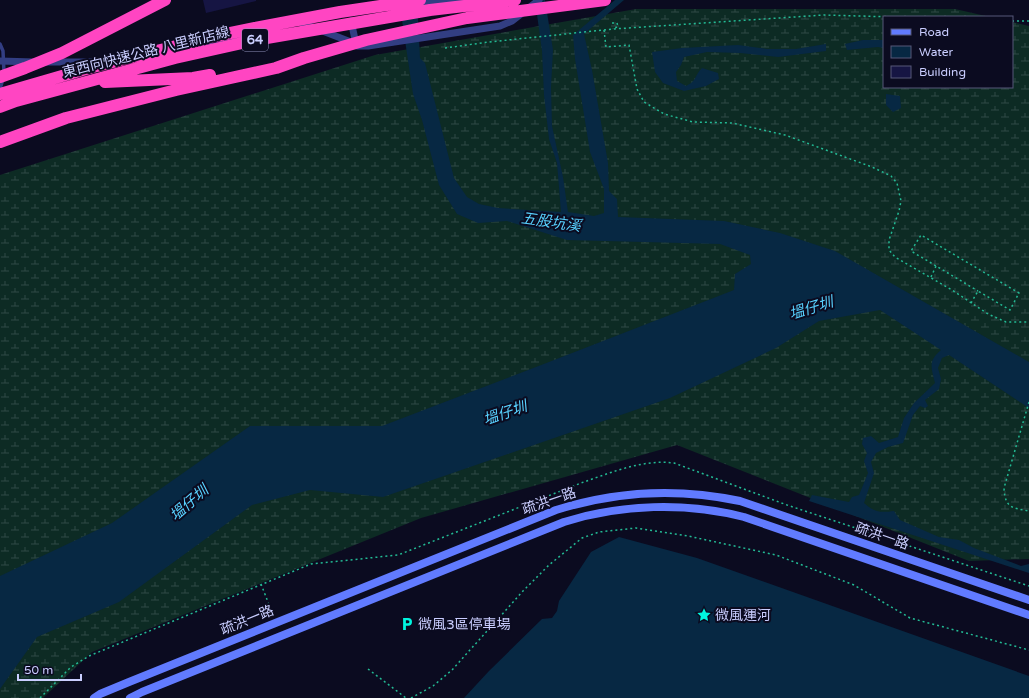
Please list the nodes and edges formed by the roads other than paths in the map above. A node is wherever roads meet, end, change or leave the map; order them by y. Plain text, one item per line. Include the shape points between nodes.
1 (165, 0) edge
2 (382, 0) edge
3 (421, 0) edge
4 (460, 0) edge
5 (484, 0) edge
6 (515, 0) edge
7 (520, 0) edge
8 (538, 0) edge
9 (605, 0) edge
10 (522, 14) junction
11 (350, 15) junction
12 (302, 23) junction
13 (488, 29) junction
14 (0, 44) edge
15 (356, 44) junction
16 (304, 58) junction
17 (0, 62) edge
18 (0, 77) edge
19 (0, 84) edge
20 (0, 89) edge
21 (0, 94) edge
22 (0, 107) edge
23 (0, 142) edge
24 (1029, 600) edge
25 (1029, 615) edge
26 (143, 695) edge
27 (94, 698) edge
28 (130, 698) edge

1 - 18 highway via 62,53
2 - 11 street via 382,10
3 - 4 street via 422,4
3 - 21 highway, 東西向快速公路 八里新店線 / 64 via 229,33 93,67
5 - 13 street
6 - 22 highway, 東西向快速公路 八里新店線 / 64 via 430,10 255,40 175,58
7 - 10 street
8 - 10 street
9 - 16 highway via 467,18 366,40
10 - 13 street via 512,22
11 - 12 street
11 - 15 street
12 - 15 street
12 - 17 street via 132,61
13 - 15 street via 381,45
14 - 20 lane via 5,70
16 - 19 highway via 193,78
16 - 23 highway via 276,68 66,118
24 - 27 street, 疏洪一路 via 740,501 703,495 629,494 556,510
25 - 26 street, 疏洪一路 via 744,517 718,510 645,508 587,515 564,522
26 - 28 street, 疏洪一路

